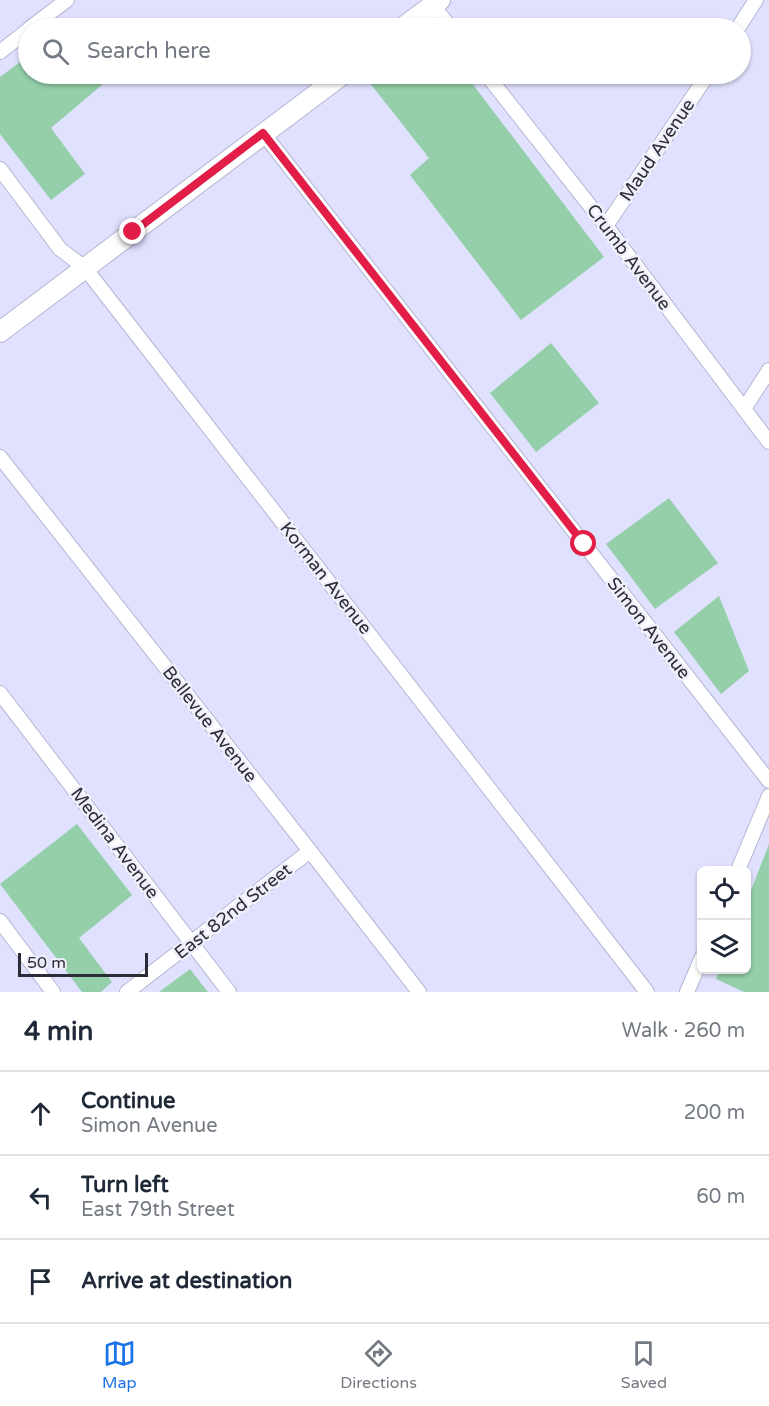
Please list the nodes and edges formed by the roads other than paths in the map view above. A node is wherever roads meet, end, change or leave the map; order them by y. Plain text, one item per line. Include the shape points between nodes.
1 (67, 0) edge
2 (756, 0) edge
3 (436, 3) edge
4 (43, 18) edge
5 (416, 18) edge
6 (445, 18) edge
7 (744, 18) edge
8 (18, 38) edge
9 (0, 52) edge
10 (329, 84) edge
11 (494, 84) edge
12 (701, 84) edge
13 (263, 133) junction
14 (0, 169) edge
15 (606, 226) junction
16 (85, 268) junction
17 (0, 332) edge
18 (769, 370) edge
19 (744, 409) junction
20 (769, 441) edge
21 (0, 457) edge
22 (0, 693) edge
23 (769, 782) edge
24 (769, 796) edge
25 (310, 851) junction
26 (740, 866) edge
27 (0, 921) edge
28 (192, 943) junction
29 (697, 969) edge
30 (53, 992) edge
31 (127, 992) edge
32 (229, 992) edge
33 (418, 992) edge
34 (647, 992) edge
35 (687, 992) edge

1 - 4 street
2 - 7 street
3 - 5 main road
3 - 6 street
8 - 9 street
10 - 13 main road
11 - 15 street, Crumb Avenue
12 - 15 street, Maud Avenue
13 - 16 main road
13 - 23 street, Simon Avenue
14 - 16 street, Korman Avenue via 60,249
15 - 19 street, Crumb Avenue
16 - 17 main road
16 - 34 street, Korman Avenue
18 - 19 street
19 - 20 street, Crumb Avenue
21 - 25 street, Bellevue Avenue
22 - 28 street, Medina Avenue
24 - 26 street
25 - 28 street, East 82nd Street
25 - 33 street, Bellevue Avenue
27 - 30 street
28 - 31 street, East 82nd Street
28 - 32 street, Medina Avenue
29 - 35 street

